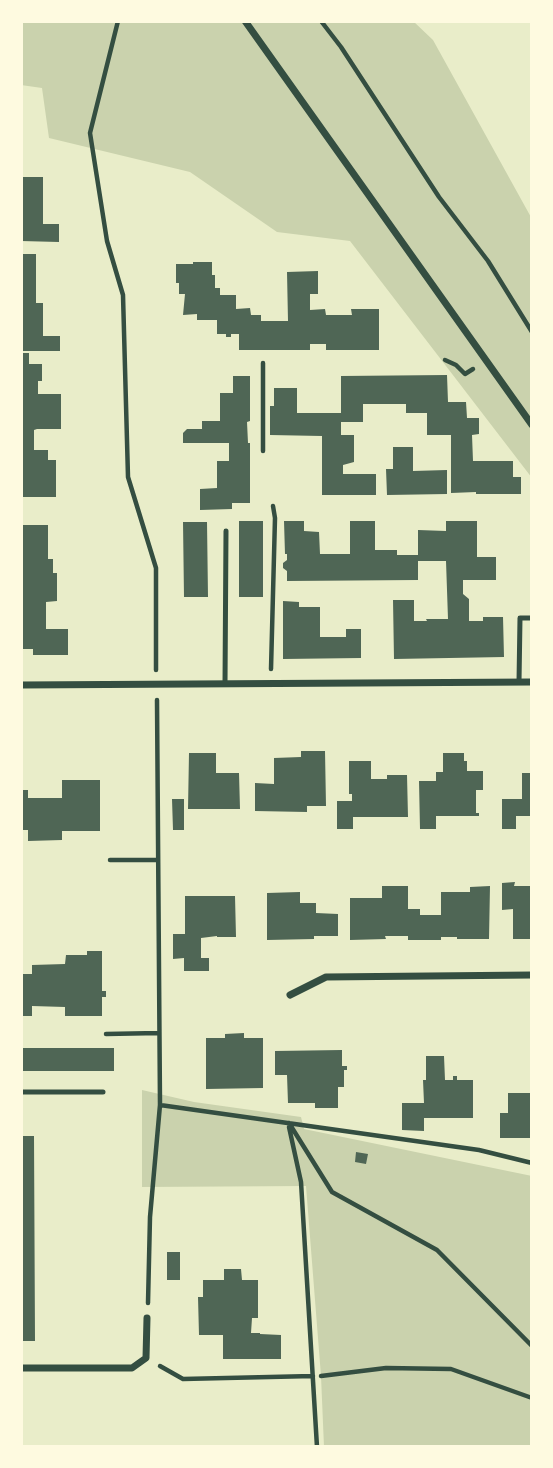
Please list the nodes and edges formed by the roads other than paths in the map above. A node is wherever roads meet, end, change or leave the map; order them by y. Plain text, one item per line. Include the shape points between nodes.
1 (246, 21) edge
2 (532, 425) edge
3 (226, 531) dead end
4 (532, 618) edge
5 (519, 682) junction
6 (532, 682) edge
7 (225, 684) junction
8 (21, 685) edge
9 (532, 975) edge
10 (290, 995) dead end
11 (21, 1092) edge
12 (103, 1092) dead end
13 (147, 1318) road end
14 (21, 1368) edge

1 - 2 street
3 - 7 lane
4 - 5 lane via 520,618
5 - 6 street
5 - 7 street
7 - 8 street
9 - 10 street via 326,977
11 - 12 lane
13 - 14 street via 146,1357 132,1368

